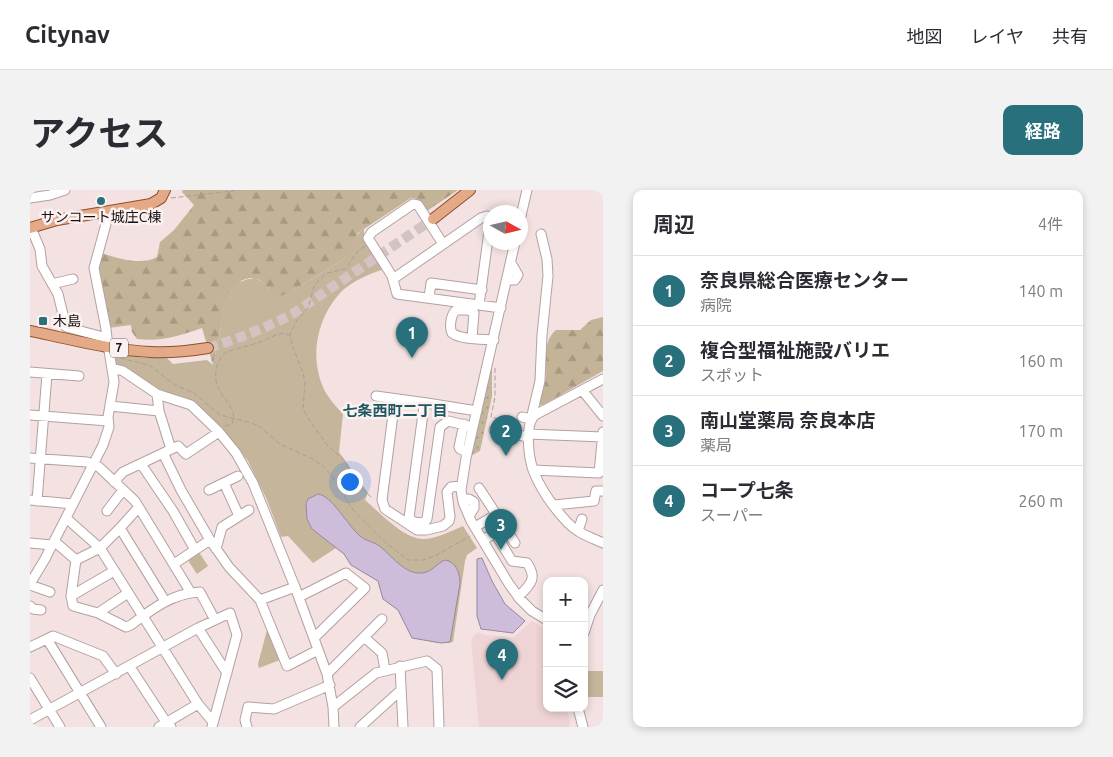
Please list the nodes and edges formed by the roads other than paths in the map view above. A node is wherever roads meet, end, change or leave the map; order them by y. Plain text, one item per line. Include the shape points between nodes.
1 (65, 190) edge
2 (470, 190) edge
3 (527, 190) edge
4 (166, 194) edge
5 (30, 198) edge
6 (524, 205) edge
7 (105, 213) junction
8 (483, 217) edge
9 (433, 219) tunnel mouth
10 (31, 228) edge
11 (541, 234) dead end
12 (443, 244) junction
13 (487, 250) edge
14 (513, 250) edge
15 (73, 279) dead end
16 (393, 279) junction
17 (52, 284) junction
18 (482, 290) junction
19 (430, 299) junction
20 (480, 305) junction
21 (501, 308) junction
22 (452, 315) junction
23 (30, 331) edge
24 (472, 338) junction
25 (494, 340) junction
26 (108, 346) junction
27 (208, 348) tunnel mouth
28 (112, 368) junction
29 (30, 372) edge
30 (47, 374) junction
31 (79, 376) dead end
32 (603, 379) edge
33 (582, 390) junction
34 (157, 394) junction
35 (376, 396) dead end
36 (395, 399) junction
37 (427, 403) junction
38 (110, 406) junction
39 (159, 411) junction
40 (477, 411) junction
41 (30, 414) edge
42 (44, 416) junction
43 (603, 416) edge
44 (524, 420) junction
45 (108, 421) junction
46 (469, 426) junction
47 (216, 430) junction
48 (494, 430) dead end
49 (603, 432) edge
50 (528, 435) junction
51 (603, 437) edge
52 (167, 451) junction
53 (30, 458) edge
54 (40, 458) junction
55 (94, 464) junction
56 (141, 464) junction
57 (533, 470) junction
58 (238, 476) dead end
59 (114, 482) junction
60 (224, 483) junction
61 (461, 486) junction
62 (479, 488) dead end
63 (123, 490) junction
64 (209, 490) dead end
65 (603, 491) edge
66 (33, 500) edge
67 (73, 504) junction
68 (554, 505) junction
69 (138, 508) junction
70 (249, 510) dead end
71 (107, 511) dead end
72 (496, 514) junction
73 (239, 516) junction
74 (66, 518) junction
75 (582, 519) dead end
76 (120, 528) junction
77 (476, 529) junction
78 (578, 531) junction
79 (210, 540) junction
80 (483, 540) junction
81 (603, 542) edge
82 (30, 543) edge
83 (53, 543) junction
84 (516, 543) dead end
85 (100, 548) junction
86 (216, 549) junction
87 (195, 550) junction
88 (76, 560) junction
89 (174, 564) junction
90 (114, 570) junction
91 (30, 585) edge
92 (295, 587) junction
93 (603, 590) edge
94 (50, 592) dead end
95 (128, 593) junction
96 (191, 593) junction
97 (71, 596) junction
98 (299, 597) junction
99 (518, 597) junction
100 (260, 600) junction
101 (165, 601) junction
102 (30, 606) edge
103 (41, 610) dead end
104 (98, 613) junction
105 (143, 616) junction
106 (543, 618) edge
107 (382, 619) dead end
108 (215, 620) junction
109 (588, 622) edge
110 (198, 628) junction
111 (364, 637) junction
112 (314, 638) junction
113 (47, 639) junction
114 (30, 647) edge
115 (164, 648) junction
116 (318, 650) junction
117 (400, 666) junction
118 (130, 667) junction
119 (385, 670) junction
120 (227, 673) junction
121 (116, 674) junction
122 (327, 674) junction
123 (30, 678) edge
124 (330, 685) junction
125 (401, 690) junction
126 (80, 693) junction
127 (198, 704) junction
128 (333, 707) junction
129 (49, 709) junction
130 (579, 712) edge
131 (30, 720) edge
132 (212, 724) edge
133 (165, 725) edge
134 (60, 727) edge
135 (101, 727) edge
136 (247, 727) edge
137 (334, 727) edge
138 (360, 727) edge
139 (403, 727) edge
140 (439, 727) edge
141 (583, 727) edge

1 - 5 street via 50,196
2 - 9 main road
3 - 6 street
4 - 7 main road via 152,204
7 - 10 main road via 56,220
7 - 26 street via 106,224 94,268
8 - 12 street
10 - 17 street via 40,249 42,266
11 - 44 street via 548,276 540,381
12 - 16 street
12 - 16 street via 418,206 413,204 370,234 371,244
13 - 18 street
14 - 21 street via 510,263 518,275 515,280 507,280
15 - 17 street
16 - 19 street via 397,294
17 - 26 street via 58,294 66,327
18 - 19 street via 431,284
18 - 20 street
19 - 20 street
19 - 22 street via 447,305
20 - 21 street
21 - 25 street
22 - 24 street via 452,333
22 - 24 street via 459,309 474,313
23 - 26 main road, 7
24 - 25 street
25 - 40 street
26 - 27 main road, 7 via 151,352
26 - 28 street
28 - 34 street via 123,371
28 - 38 street via 114,382
29 - 30 street
30 - 31 street
30 - 42 street
32 - 33 street
33 - 43 street
33 - 44 street
34 - 39 street
34 - 47 street via 191,405
35 - 36 street
36 - 37 street
36 - 61 street via 385,509 421,531 444,526 449,521 447,492 451,487
37 - 40 street
37 - 46 street via 409,518 414,522 424,523 427,519 440,426 448,421
38 - 39 street
38 - 45 street
39 - 52 street
40 - 46 street
41 - 42 street
42 - 45 street
42 - 54 street
44 - 50 street
45 - 55 street via 107,436
46 - 61 street
47 - 52 street via 186,454 178,446
47 - 92 street via 236,453 254,484
48 - 50 street
49 - 51 street
50 - 51 street
50 - 57 street
51 - 57 street via 599,473
52 - 56 street
52 - 79 street via 181,490
53 - 54 street
54 - 55 street
54 - 66 street
55 - 59 street
55 - 67 street
56 - 59 street via 123,472
56 - 87 street
57 - 68 street
58 - 60 street
59 - 63 street
60 - 64 street
60 - 73 street
61 - 77 street via 463,500 474,502 469,516
62 - 72 street
63 - 69 street
63 - 71 street
65 - 68 street via 596,491 594,501
66 - 67 street
67 - 74 street
68 - 78 street
69 - 76 street
69 - 89 street
70 - 73 street
72 - 77 street
72 - 84 street
73 - 86 street via 222,527
74 - 83 street
74 - 85 street
75 - 78 street
76 - 85 street
76 - 101 street
77 - 80 street
78 - 81 street
79 - 86 street
79 - 87 street
80 - 99 street
80 - 99 street via 496,533 512,561 526,563 530,567 532,580
82 - 83 street
83 - 88 street
83 - 91 street
85 - 88 street
85 - 90 street
86 - 100 street
87 - 89 street
88 - 97 street
89 - 96 street
90 - 95 street
90 - 97 street
91 - 94 street
92 - 98 street
92 - 100 street
93 - 109 street
95 - 104 street
95 - 105 street
96 - 101 street
96 - 108 street via 200,592
97 - 104 street via 73,606
98 - 112 street
98 - 112 street via 346,573 365,588
99 - 106 street
100 - 116 street via 287,666
101 - 105 street
102 - 103 street
104 - 105 street via 126,626
105 - 115 street
107 - 111 street
108 - 110 street
108 - 120 street via 230,613 237,635
110 - 115 street
110 - 120 street
111 - 119 street via 382,653
111 - 122 street
112 - 116 street
113 - 114 street
113 - 121 street via 53,636 104,656
113 - 126 street
115 - 118 street
115 - 127 street
116 - 122 street
117 - 119 street
117 - 125 street
117 - 140 street via 428,661 437,669
118 - 121 street
118 - 133 street
119 - 128 street via 376,673
120 - 132 street
121 - 126 street
122 - 124 street
123 - 129 street
124 - 128 street
124 - 136 street via 274,710 248,707
125 - 138 street
125 - 139 street
126 - 129 street
126 - 135 street
127 - 132 street
127 - 133 street
128 - 137 street
129 - 131 street
129 - 134 street
130 - 141 street

